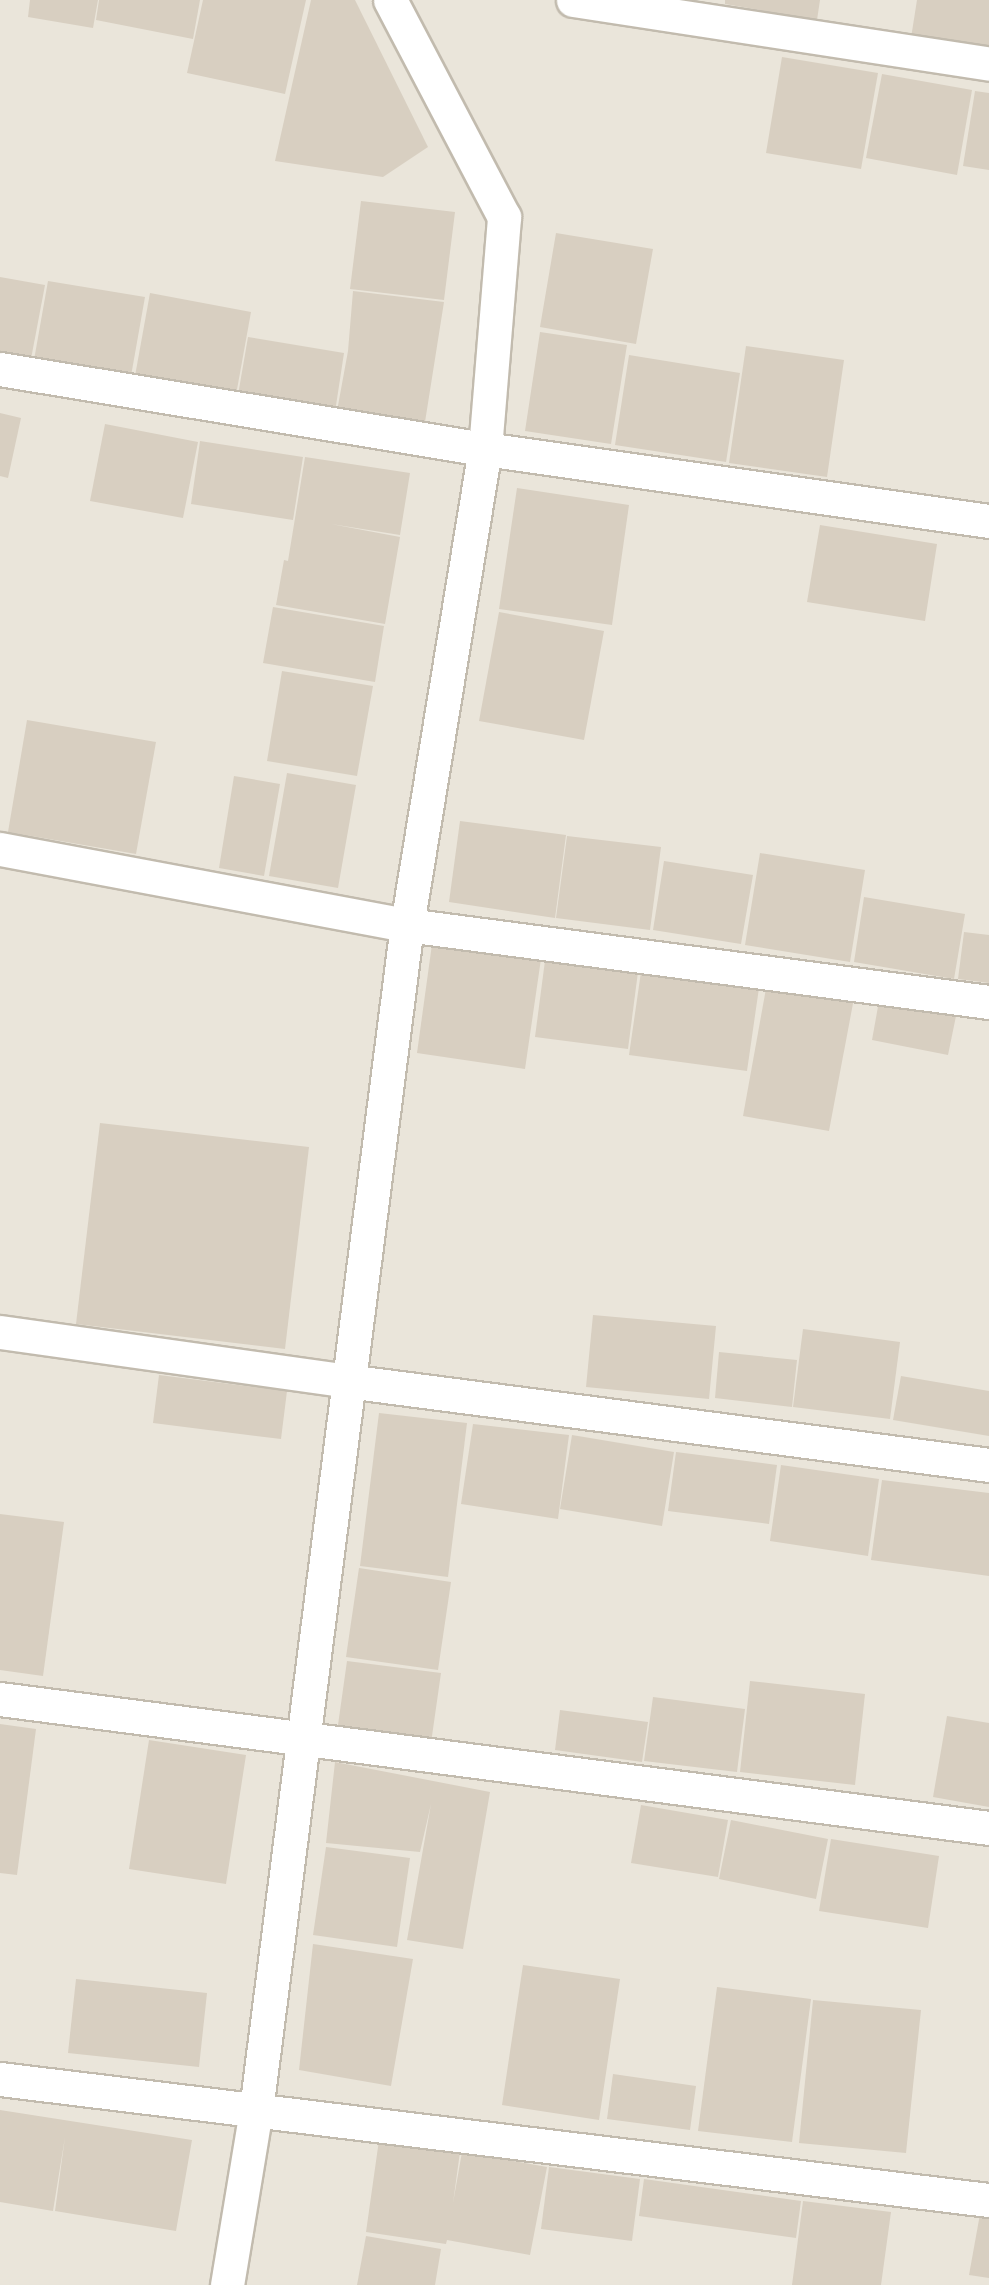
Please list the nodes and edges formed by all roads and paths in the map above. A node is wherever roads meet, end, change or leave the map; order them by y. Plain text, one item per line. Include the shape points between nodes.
1 (390, 0) edge
2 (573, 0) edge
3 (989, 64) edge
4 (0, 369) edge
5 (485, 449) junction
6 (989, 521) edge
7 (0, 849) edge
8 (407, 925) junction
9 (989, 1002) edge
10 (0, 1332) edge
11 (347, 1381) junction
12 (989, 1465) edge
13 (0, 1699) edge
14 (303, 1738) junction
15 (989, 1828) edge
16 (0, 2079) edge
17 (256, 2110) junction
18 (989, 2200) edge
19 (227, 2285) edge

1 - 5 street via 504,217
2 - 3 street
4 - 5 street
5 - 6 street
5 - 8 street
7 - 8 street
8 - 9 street
8 - 11 street
10 - 11 street
11 - 12 street
11 - 14 street
13 - 14 street
14 - 15 street
14 - 17 street
16 - 17 street
17 - 18 street
17 - 19 street

